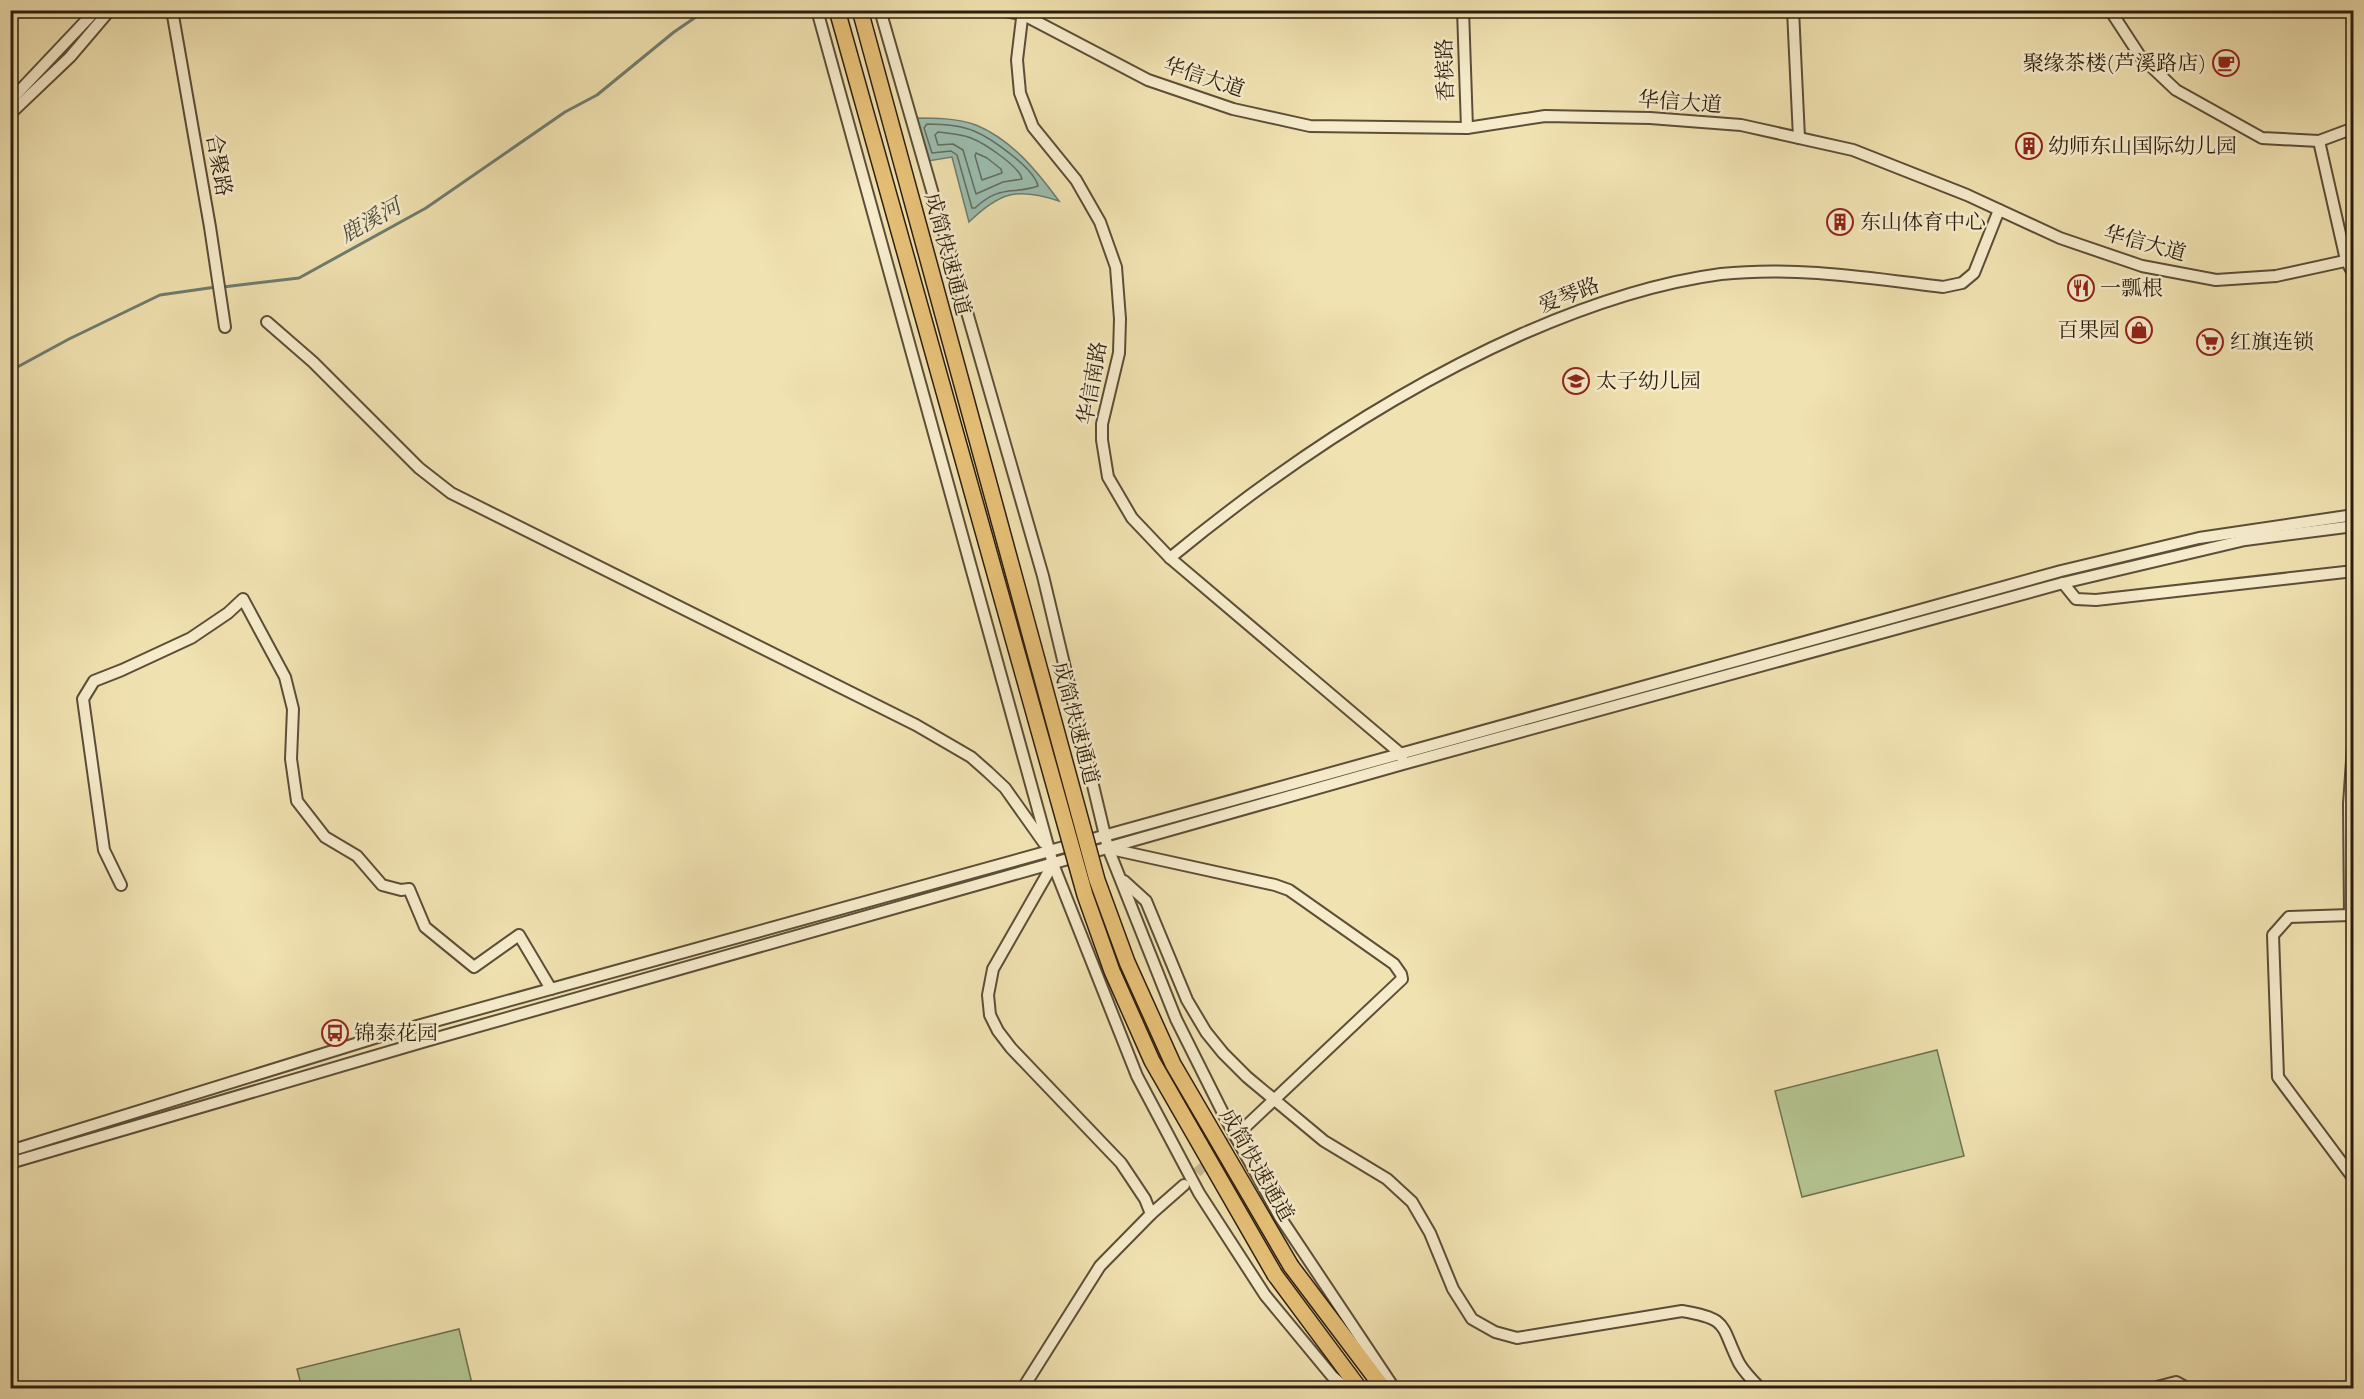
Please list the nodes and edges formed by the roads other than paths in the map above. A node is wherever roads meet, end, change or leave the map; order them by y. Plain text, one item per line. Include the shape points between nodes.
1 (96, 10) edge
2 (110, 10) edge
3 (172, 10) edge
4 (817, 10) edge
5 (837, 10) edge
6 (860, 10) edge
7 (880, 10) edge
8 (999, 10) edge
9 (1463, 10) edge
10 (1793, 10) edge
11 (2110, 10) edge
12 (1023, 12) edge
13 (10, 100) edge
14 (10, 114) edge
15 (1467, 128) junction
16 (2353, 131) edge
17 (1799, 138) junction
18 (2319, 141) junction
19 (1998, 210) junction
20 (2350, 259) edge
21 (2354, 275) edge
22 (267, 322) dead end
23 (225, 327) dead end
24 (2354, 515) edge
25 (2354, 526) edge
26 (1170, 558) junction
27 (2354, 571) edge
28 (2062, 583) junction
29 (2354, 732) edge
30 (1402, 759) junction
31 (1103, 836) junction
32 (1108, 848) junction
33 (1049, 850) junction
34 (1053, 864) junction
35 (1120, 878) junction
36 (121, 885) dead end
37 (551, 989) junction
38 (1273, 1099) junction
39 (1242, 1130) tunnel mouth
40 (10, 1151) edge
41 (10, 1163) edge
42 (2354, 1179) edge
43 (1184, 1185) tunnel mouth
44 (1151, 1214) junction
45 (1023, 1389) edge
46 (1346, 1389) edge
47 (1359, 1389) edge
48 (1383, 1389) edge
49 (1394, 1389) edge
50 (1760, 1389) edge
51 (2153, 1389) edge
52 (2187, 1389) edge

1 - 13 street
2 - 14 street via 70,57
3 - 23 street, 合聚路
4 - 33 street
5 - 47 highway, 成简快速通道, bridge via 1085,895 1112,971 1152,1061 1275,1275
6 - 48 highway, 成简快速通道, bridge via 1097,880 1127,962 1173,1064 1291,1266
7 - 31 street via 1043,576
8 - 12 street, 华信大道
9 - 15 street, 香槟路
10 - 17 street
11 - 18 street via 2140,56 2176,90 2262,138
12 - 15 street, 华信大道 via 1148,80 1233,109 1310,126
12 - 26 street, 华信南路 via 1017,60 1020,93 1033,127 1076,180 1100,222 1116,267 1119,353 1102,424 1108,477 1132,518
15 - 17 street, 华信大道 via 1545,116 1650,118 1741,125
16 - 18 street
17 - 19 street, 华信大道 via 1853,150
18 - 20 street
19 - 20 street, 华信大道 via 2060,238 2142,266 2217,280 2276,276
19 - 26 street, 爱琴路 via 1974,273 1962,283 1943,287 1810,271 1721,274 1632,292 1567,315 1431,378 1360,419
20 - 21 street
22 - 33 street via 451,493 916,725 971,757 1005,788
24 - 30 street via 2199,538 2061,571
25 - 28 street via 2245,540
26 - 30 street, 华信南路
27 - 28 street via 2096,600 2076,598
28 - 30 street
29 - 42 street via 2349,804 2350,915 2289,917 2273,934 2278,1077
30 - 31 street
30 - 32 street
31 - 32 street
31 - 33 street
32 - 34 street
32 - 35 street
32 - 38 street via 1289,890 1394,964 1401,974 1402,979
33 - 34 street
33 - 37 street
34 - 41 street
34 - 44 street via 993,969 988,995 990,1015 1011,1048 1121,1163
34 - 46 street via 1137,1076 1199,1193 1265,1295
35 - 38 street via 1146,902 1187,1000 1206,1032 1246,1077
35 - 49 street via 1176,1019 1226,1119 1280,1216
36 - 37 street via 104,849 83,699 94,681 191,638 243,599 285,677 293,709 291,759 297,801 325,837 357,856 382,885 409,889 425,927 474,967 519,935
37 - 40 street via 381,1036
38 - 39 street
38 - 50 street via 1324,1141 1387,1179 1412,1202 1430,1233 1453,1289 1472,1319 1495,1332 1517,1338 1682,1311 1706,1315 1723,1326 1740,1365
43 - 44 street
44 - 45 street via 1100,1266
51 - 52 street via 2176,1382

